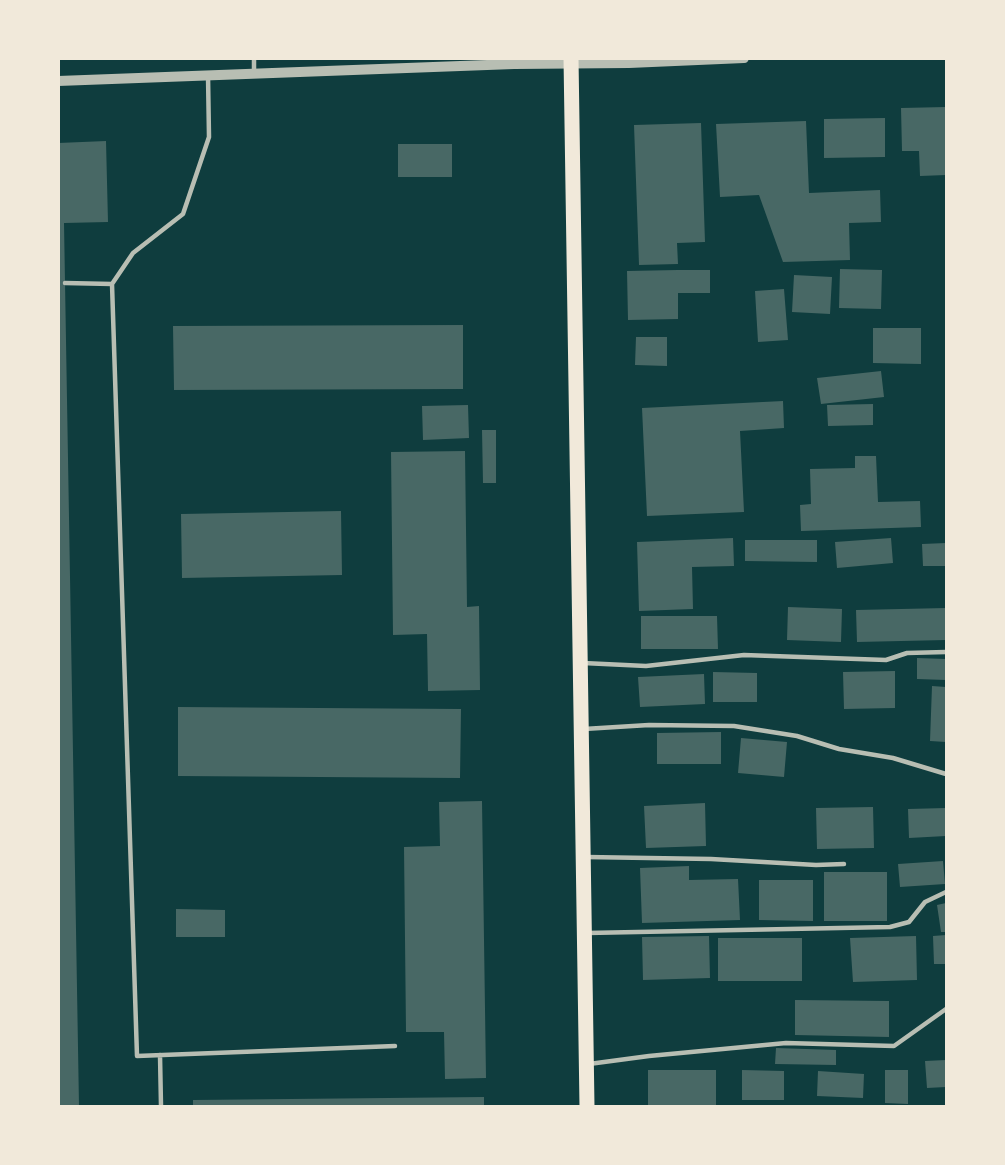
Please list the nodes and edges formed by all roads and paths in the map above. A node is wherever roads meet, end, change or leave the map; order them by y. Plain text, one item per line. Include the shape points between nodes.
1 (254, 58) edge
2 (744, 58) edge
3 (571, 61) edge
4 (254, 74) junction
5 (208, 75) junction
6 (58, 81) edge
7 (65, 283) dead end
8 (112, 284) junction
9 (946, 652) edge
10 (580, 663) junction
11 (581, 729) junction
12 (946, 774) edge
13 (584, 857) junction
14 (844, 864) dead end
15 (946, 892) edge
16 (584, 934) junction
17 (946, 1009) edge
18 (395, 1046) dead end
19 (160, 1055) junction
20 (586, 1064) junction
21 (161, 1107) edge
22 (587, 1107) edge

1 - 4 lane
2 - 3 street
3 - 4 street
3 - 10 main road
4 - 5 street
5 - 6 street
5 - 8 lane via 209,137 183,214 133,253
7 - 8 lane
8 - 19 lane via 137,1056
9 - 10 lane via 906,653 886,660 744,655 646,666
10 - 11 main road
11 - 12 lane via 734,726 797,736
11 - 13 main road
13 - 14 lane
13 - 16 main road
15 - 16 lane via 925,902 909,922 890,927
16 - 20 main road
17 - 20 lane via 894,1046 786,1044
18 - 19 lane
19 - 21 lane
20 - 22 main road

